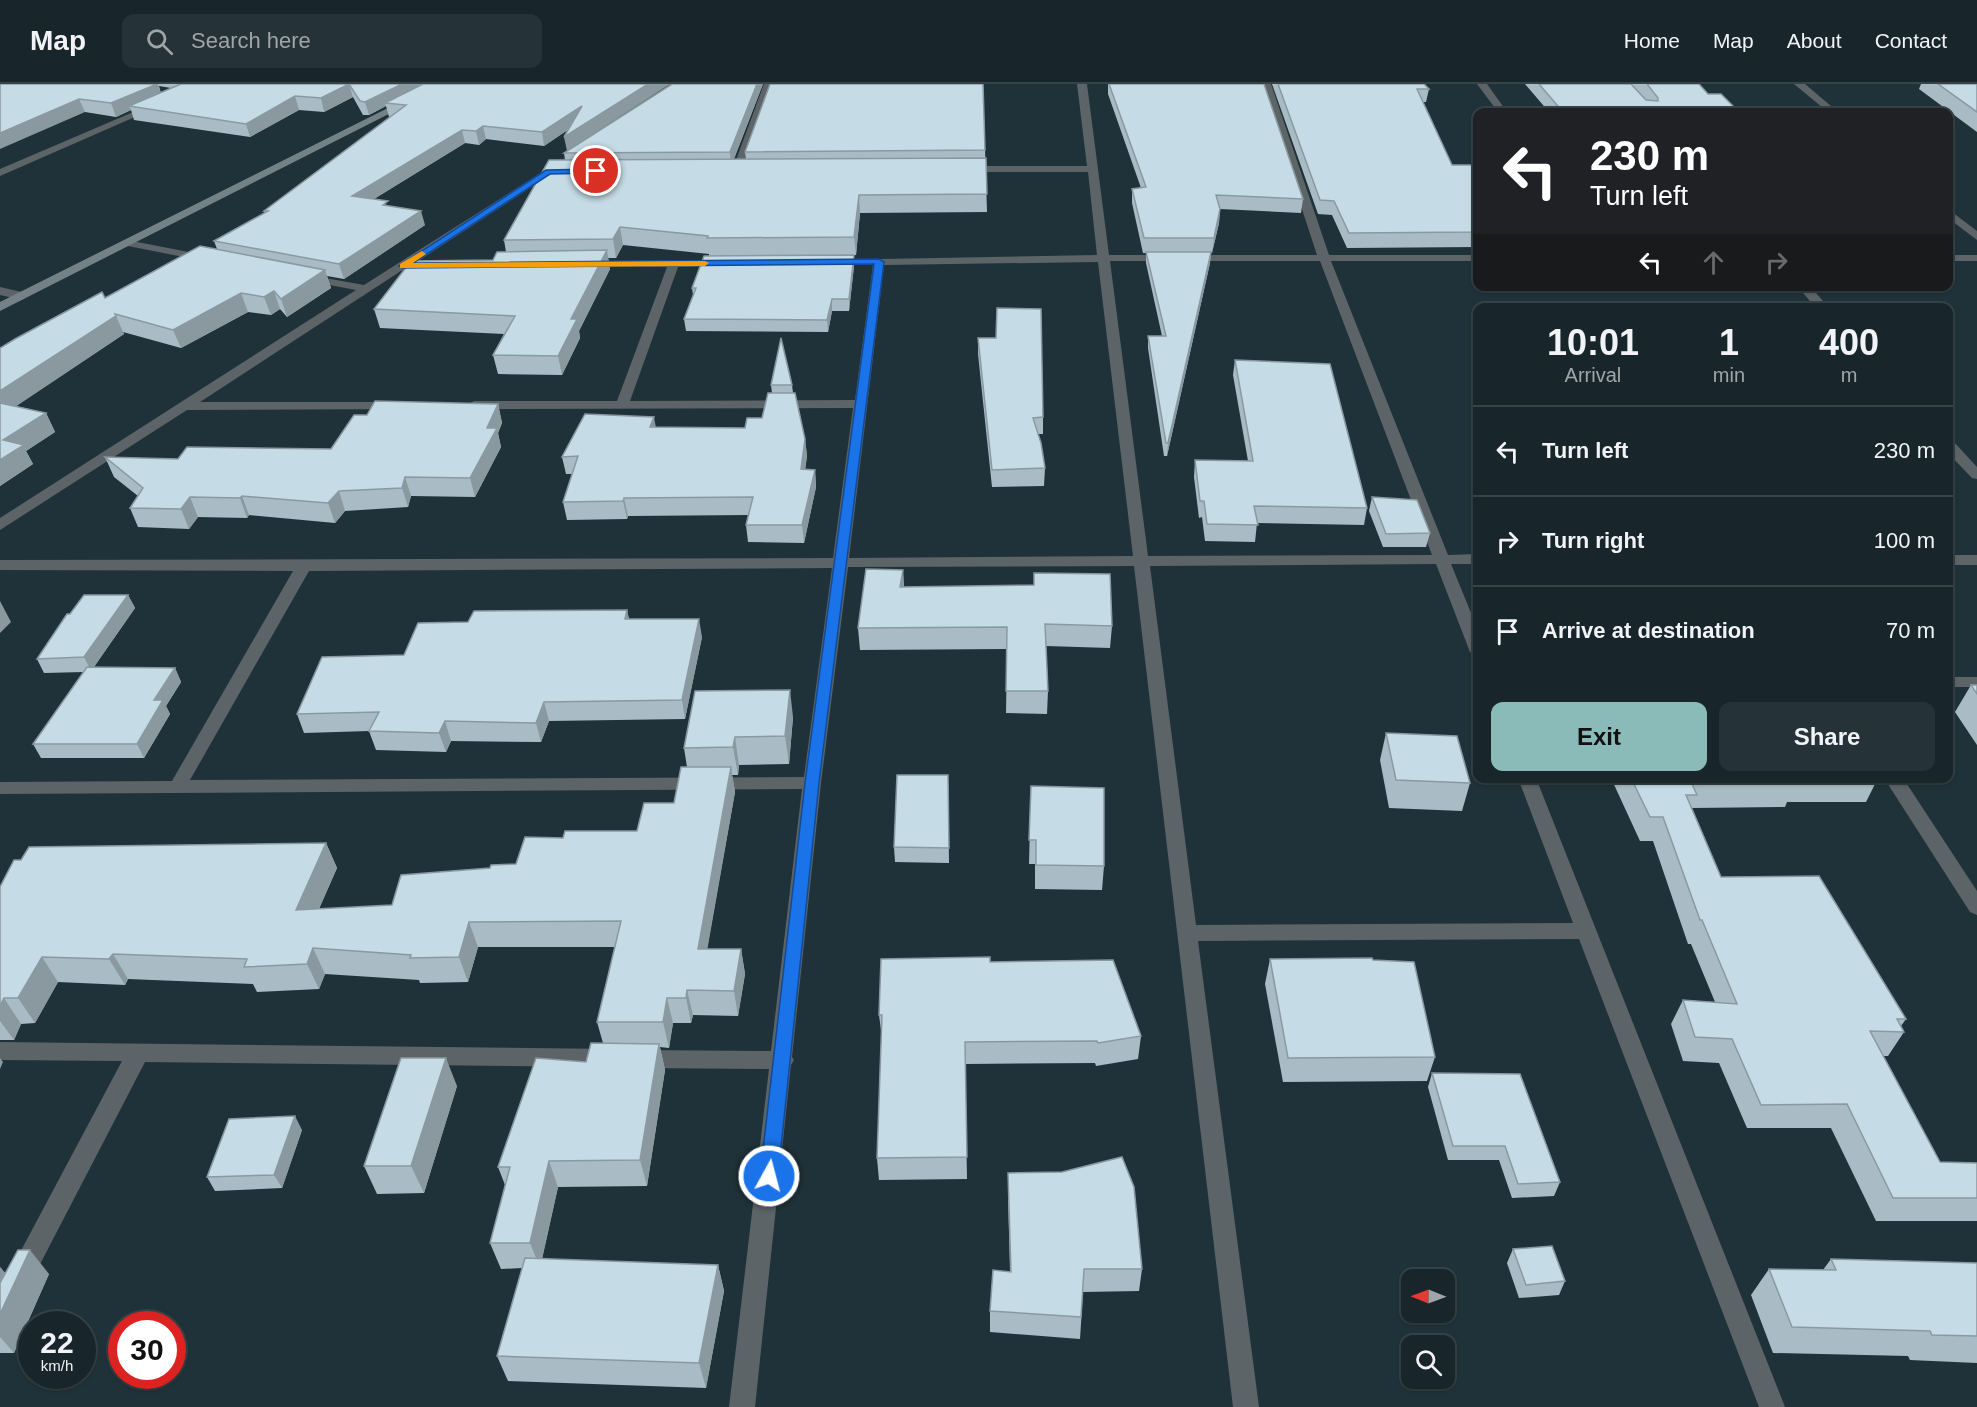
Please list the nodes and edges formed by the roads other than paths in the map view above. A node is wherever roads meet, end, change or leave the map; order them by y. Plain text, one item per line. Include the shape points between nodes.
1 (442, 84) edge
2 (769, 84) edge
3 (1082, 84) edge
4 (1266, 84) edge
5 (1482, 84) edge
6 (1799, 84) edge
7 (170, 99) edge
8 (1500, 108) edge
9 (1828, 108) edge
10 (570, 165) edge
11 (1092, 169) junction
12 (749, 170) edge
13 (950, 170) edge
14 (725, 171) edge
15 (737, 171) junction
16 (0, 173) edge
17 (1953, 216) edge
18 (1977, 237) edge
19 (127, 243) junction
20 (1104, 258) junction
21 (1324, 258) junction
22 (1473, 258) edge
23 (1953, 258) edge
24 (1977, 258) edge
25 (219, 260) edge
26 (822, 262) edge
27 (879, 262) junction
28 (674, 263) junction
29 (742, 263) edge
30 (568, 264) edge
31 (403, 266) junction
32 (450, 266) edge
33 (298, 276) edge
34 (367, 289) junction
35 (0, 291) edge
36 (1808, 291) edge
37 (22, 296) junction
38 (1818, 303) edge
39 (0, 307) edge
40 (862, 404) junction
41 (456, 405) edge
42 (621, 405) junction
43 (185, 406) junction
44 (409, 406) edge
45 (1953, 449) edge
46 (1977, 475) edge
47 (0, 525) edge
48 (1441, 558) junction
49 (1473, 559) edge
50 (1140, 560) junction
51 (1953, 560) edge
52 (1977, 560) edge
53 (843, 561) junction
54 (0, 565) edge
55 (304, 566) junction
56 (1473, 639) edge
57 (1953, 682) edge
58 (1977, 682) edge
59 (812, 783) junction
60 (1529, 783) edge
61 (1896, 783) edge
62 (178, 786) junction
63 (0, 788) edge
64 (1977, 907) edge
65 (1586, 931) junction
66 (1187, 933) junction
67 (0, 1051) edge
68 (138, 1053) junction
69 (783, 1060) junction
70 (0, 1315) edge
71 (742, 1407) edge
72 (1246, 1407) edge
73 (1772, 1407) edge

1 - 19 street
2 - 15 street
3 - 11 street
4 - 21 street
5 - 8 street
6 - 9 street
7 - 16 street
10 - 31 street via 548,172
11 - 13 street
11 - 20 street
12 - 15 street
14 - 15 street
17 - 18 street
19 - 25 street
19 - 37 street
20 - 21 street
20 - 27 street
20 - 50 street
21 - 22 street
21 - 48 street
23 - 24 street
26 - 27 street
27 - 40 street
28 - 29 street
28 - 30 street
28 - 42 street
31 - 32 street
31 - 34 street
33 - 34 street
34 - 43 street
35 - 37 street
36 - 38 street
37 - 39 street
40 - 42 street
40 - 53 street
41 - 42 street
43 - 44 street
43 - 47 street
45 - 46 street
48 - 49 street
48 - 50 street
48 - 56 street
50 - 53 street
50 - 66 street
51 - 52 street
53 - 55 street
53 - 59 street
54 - 55 street
55 - 62 street
57 - 58 street
59 - 62 street
59 - 69 street
60 - 65 street
61 - 64 street
62 - 63 street
65 - 66 street
65 - 73 street
66 - 72 street
67 - 68 street
68 - 69 street
68 - 70 street
69 - 71 street

